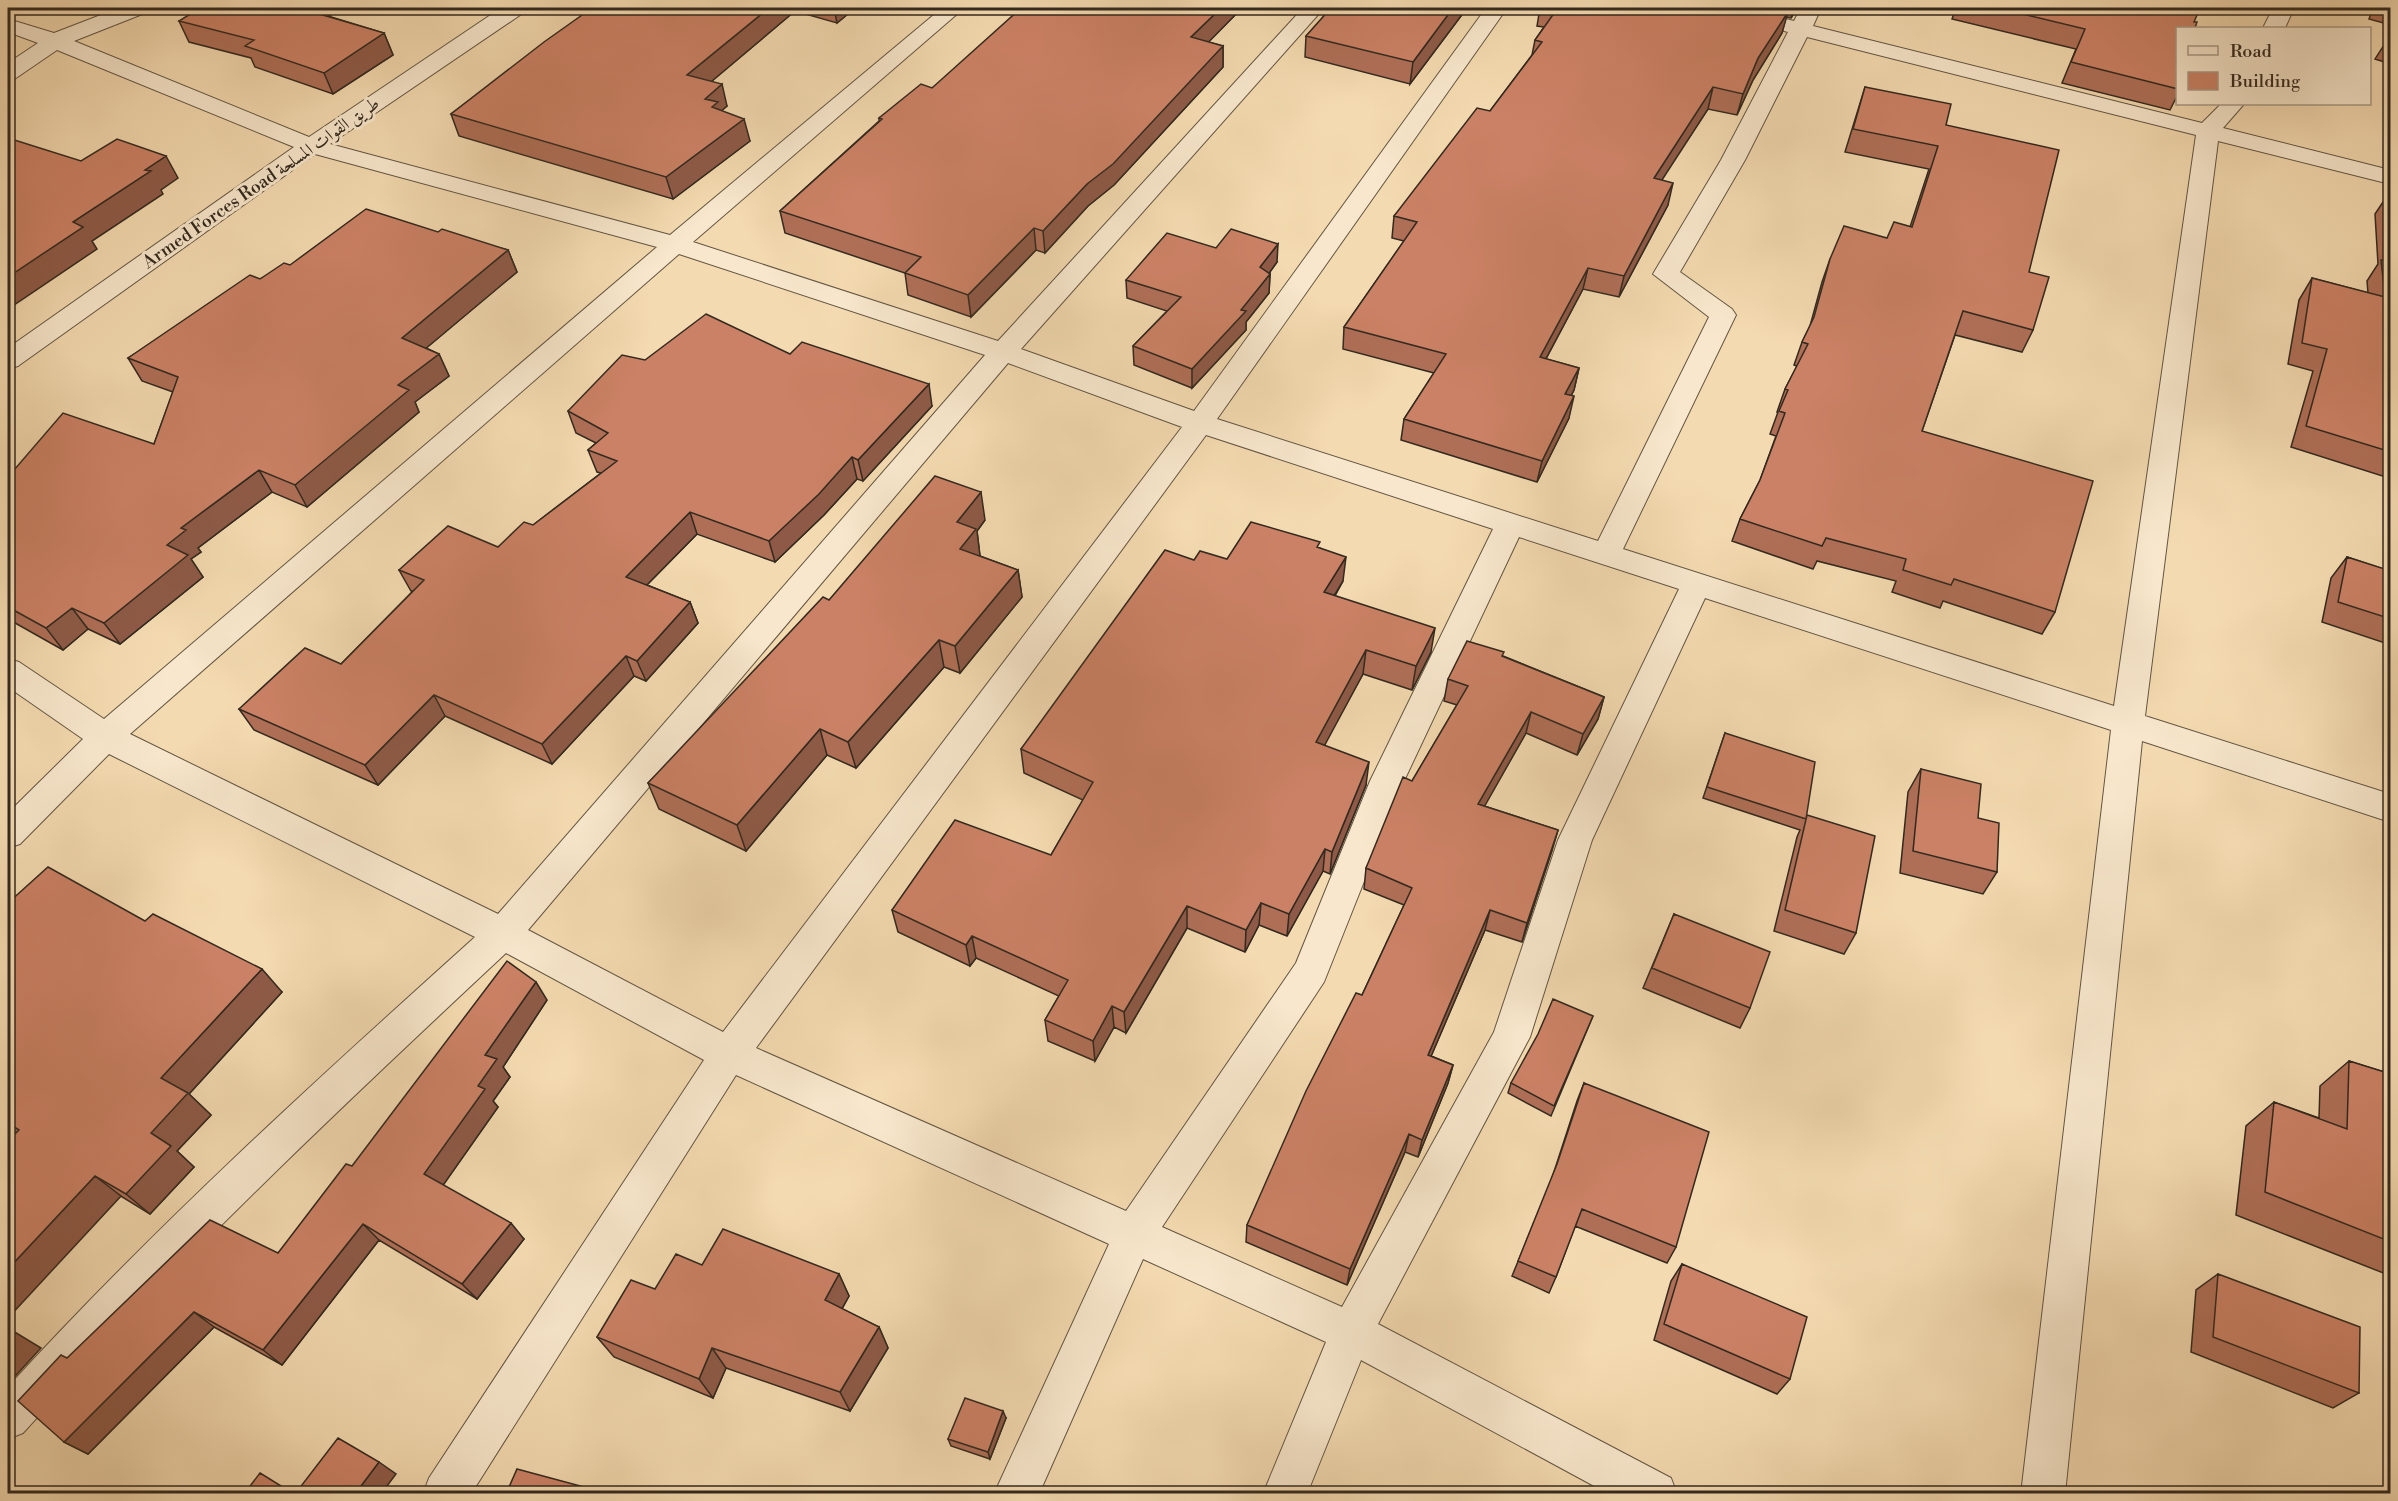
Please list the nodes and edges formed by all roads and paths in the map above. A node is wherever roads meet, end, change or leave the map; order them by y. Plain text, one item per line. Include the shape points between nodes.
1 (137, 8) edge
2 (515, 8) edge
3 (954, 8) edge
4 (1314, 8) edge
5 (1497, 8) edge
6 (1717, 8) edge
7 (2283, 8) edge
8 (1807, 17) edge
9 (8, 25) edge
10 (2274, 27) edge
11 (55, 41) junction
12 (8, 73) edge
13 (2232, 105) edge
14 (2208, 130) junction
15 (311, 146) junction
16 (2391, 177) edge
17 (675, 244) junction
18 (1004, 352) junction
19 (8, 360) edge
20 (1200, 423) junction
21 (1511, 523) junction
22 (1606, 554) junction
23 (1697, 583) junction
24 (8, 671) edge
25 (2128, 721) junction
26 (105, 737) junction
27 (2391, 808) edge
28 (8, 834) edge
29 (502, 934) junction
30 (729, 1054) junction
31 (1134, 1234) junction
32 (1350, 1332) junction
33 (8, 1418) edge
34 (445, 1494) edge
35 (1016, 1494) edge
36 (1286, 1494) edge
37 (1655, 1494) edge
38 (2043, 1494) edge

1 - 11 street
2 - 15 street, Armed Forces Road طريق القوات المسلحة
3 - 17 street
4 - 18 street
5 - 20 street
6 - 8 street
7 - 10 street
8 - 14 street
8 - 22 street via 1733,160 1666,274 1723,315
9 - 11 street
11 - 12 street
11 - 15 street
13 - 14 street
14 - 16 street
14 - 25 street
15 - 17 street
15 - 19 street, Armed Forces Road طريق القوات المسلحة
17 - 18 street
17 - 26 street
18 - 20 street
18 - 29 street
20 - 21 street
20 - 30 street
21 - 22 street
21 - 31 street via 1387,781 1311,972
22 - 23 street
23 - 25 street
23 - 32 street via 1575,840 1512,1037
24 - 26 street
25 - 27 street
25 - 38 street
26 - 28 street
26 - 29 street
29 - 30 street
29 - 33 street via 289,1130 97,1320
30 - 31 street
30 - 34 street
31 - 32 street
31 - 35 street
32 - 36 street
32 - 37 street

